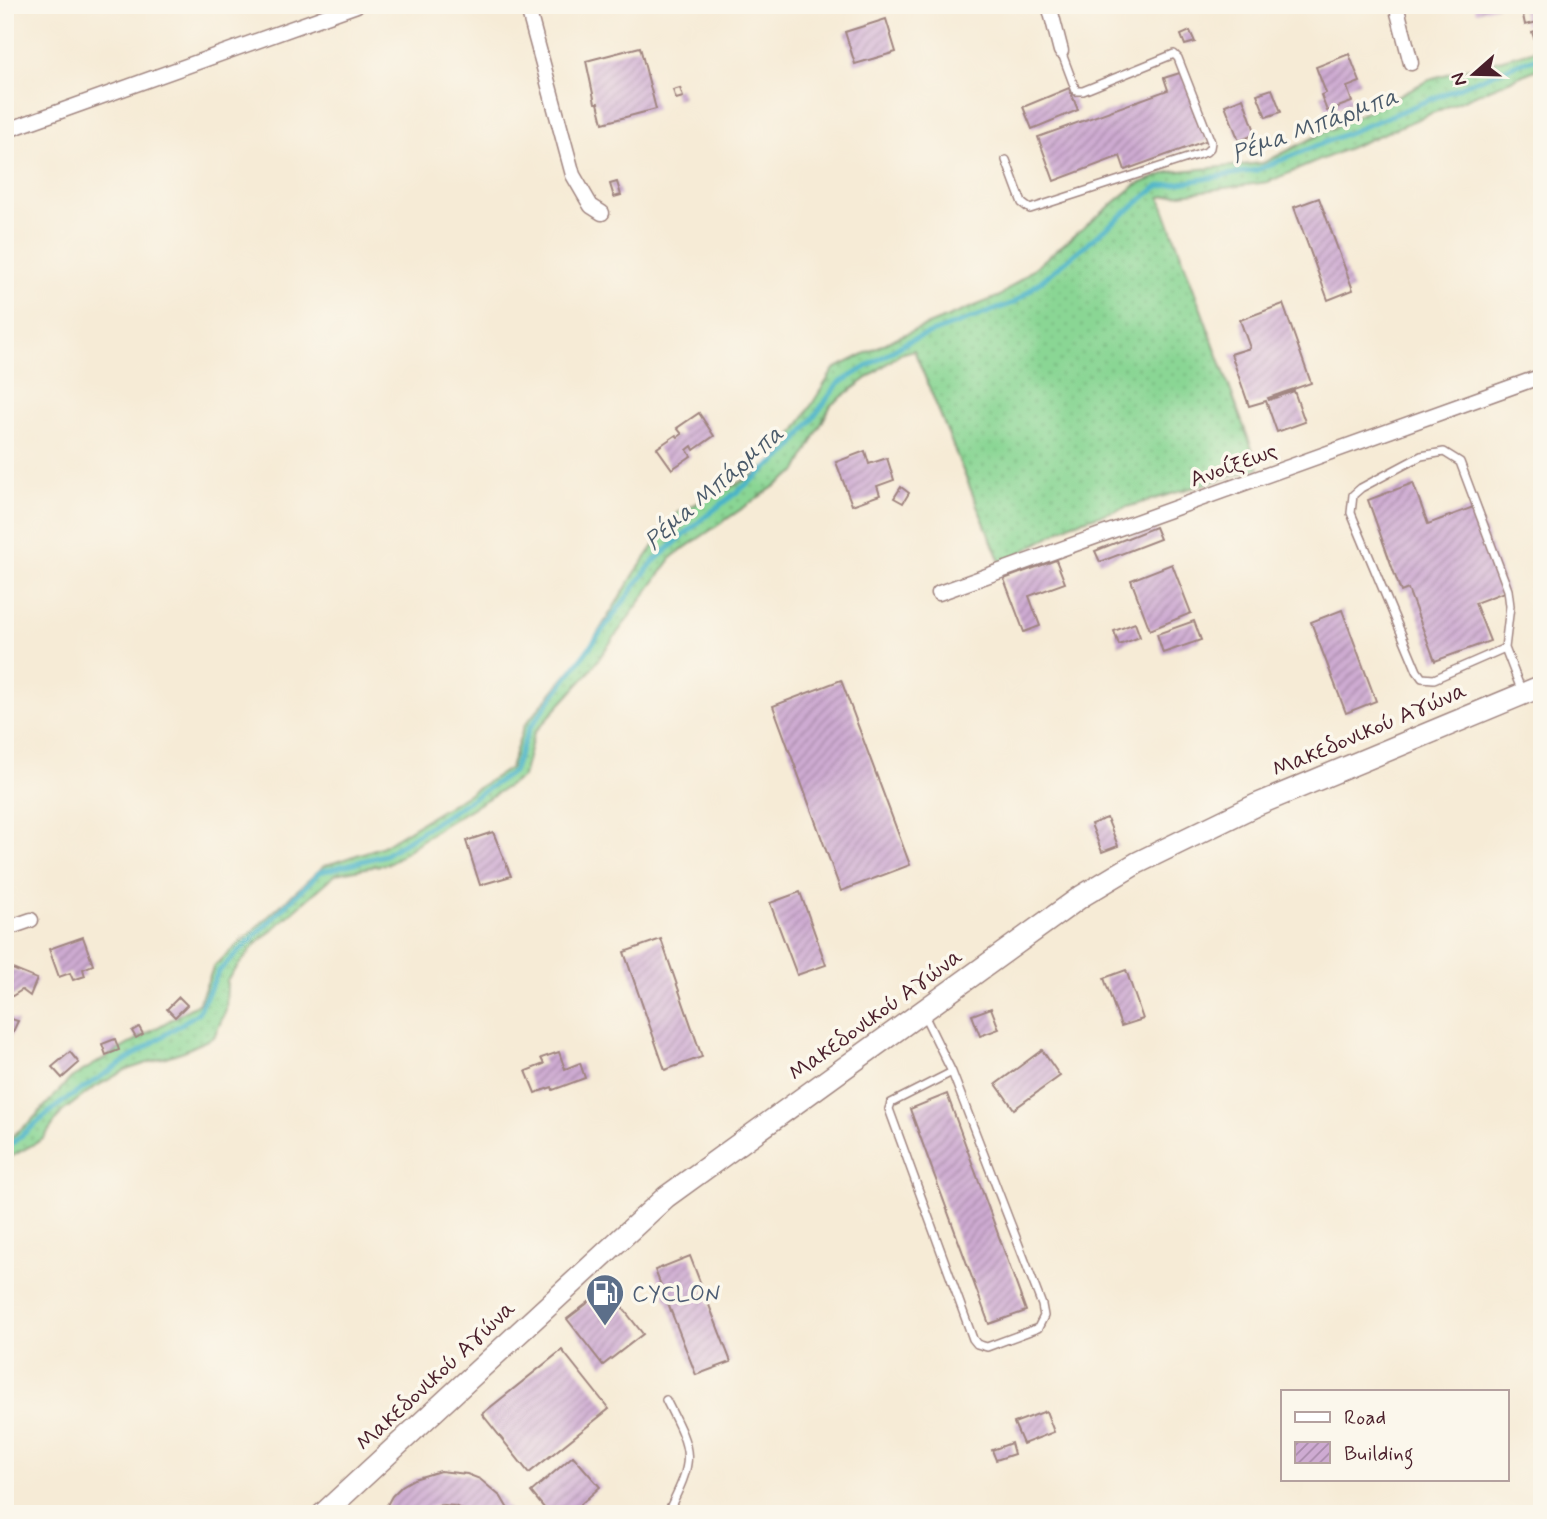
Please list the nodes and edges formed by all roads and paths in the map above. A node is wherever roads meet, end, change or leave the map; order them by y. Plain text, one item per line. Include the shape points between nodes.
1 (357, 5) edge
2 (527, 5) edge
3 (1049, 5) edge
4 (1396, 5) edge
5 (1061, 51) joint
6 (1411, 63) dead end
7 (5, 131) edge
8 (1006, 160) dead end
9 (602, 213) dead end
10 (1542, 376) edge
11 (939, 593) dead end
12 (1506, 648) junction
13 (1532, 689) edge
14 (31, 920) dead end
15 (5, 929) edge
16 (923, 1013) junction
17 (952, 1072) junction
18 (666, 1400) dead end
19 (323, 1514) edge
20 (667, 1514) edge

1 - 7 street
2 - 9 street via 573,175 590,206
3 - 5 street
4 - 6 street
5 - 8 lane via 1076,91 1174,54 1210,148 1030,209 1022,203
10 - 11 street, Ανοίξεως
12 - 12 lane via 1508,590 1460,461 1444,452 1421,456 1353,495 1351,513 1422,678 1434,679
12 - 13 lane
13 - 16 main road, Μακεδονικού Αγώνα via 1256,805 1137,863 1082,897
14 - 15 street
16 - 17 lane
16 - 19 main road, Μακεδονικού Αγώνα via 666,1197
17 - 17 lane via 1044,1316 1038,1328 987,1347 973,1339 889,1109 891,1103
18 - 20 lane via 688,1444 689,1459 685,1479

